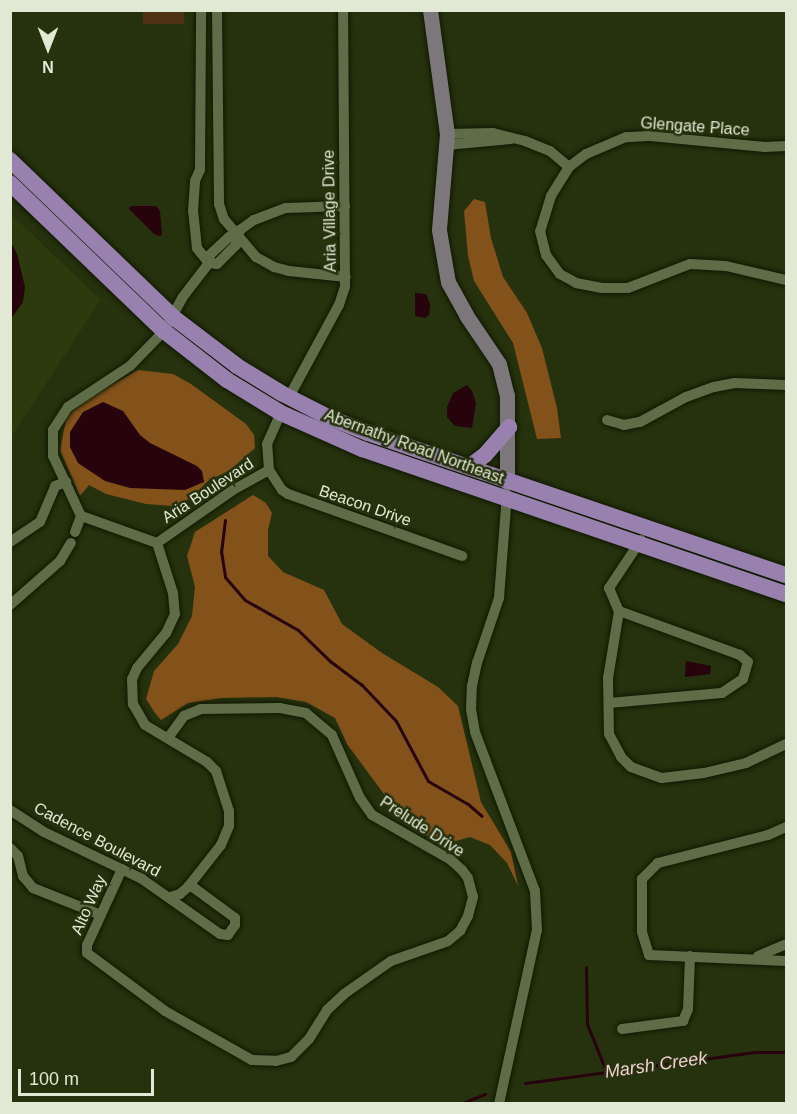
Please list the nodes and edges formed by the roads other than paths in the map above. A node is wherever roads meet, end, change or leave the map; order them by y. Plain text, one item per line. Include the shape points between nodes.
1 (201, 10) edge
2 (217, 10) edge
3 (343, 10) edge
4 (430, 10) edge
5 (447, 140) junction
6 (786, 146) edge
7 (10, 160) edge
8 (569, 167) junction
9 (10, 183) edge
10 (345, 206) junction
11 (238, 238) junction
12 (208, 263) junction
13 (346, 277) junction
14 (786, 280) edge
15 (174, 317) junction
16 (164, 331) junction
17 (786, 385) edge
18 (290, 397) junction
19 (281, 412) junction
20 (607, 420) dead end
21 (509, 427) junction
22 (469, 467) junction
23 (269, 470) junction
24 (66, 482) junction
25 (507, 482) junction
26 (507, 500) junction
27 (81, 516) junction
28 (646, 527) junction
29 (75, 532) dead end
30 (10, 542) edge
31 (71, 543) dead end
32 (157, 543) junction
33 (640, 544) junction
34 (462, 556) dead end
35 (786, 576) edge
36 (786, 594) edge
37 (10, 605) edge
38 (619, 611) junction
39 (609, 703) junction
40 (168, 738) junction
41 (786, 744) edge
42 (10, 810) edge
43 (786, 827) edge
44 (10, 848) edge
45 (122, 869) junction
46 (190, 885) junction
47 (170, 897) junction
48 (101, 915) junction
49 (786, 944) edge
50 (87, 953) joint
51 (690, 956) junction
52 (755, 958) junction
53 (786, 961) edge
54 (621, 1029) dead end
55 (498, 1104) edge

1 - 12 street via 200,170 195,181 193,211 197,248
2 - 11 street via 219,204
3 - 10 street, Aria Village Drive
4 - 5 street
5 - 8 street via 511,139 538,145
5 - 21 street via 439,230 448,282 499,364 507,394
6 - 8 street, Glengate Place via 626,137 586,154
7 - 15 main road, Abernathy Road Northeast
8 - 14 street, Glengate Place via 552,196 540,231 551,265 576,283 628,288 690,264 726,266
9 - 16 main road, Abernathy Road Northeast
10 - 11 street via 286,208 246,223
10 - 13 street, Aria Village Drive
11 - 12 street via 229,237 210,255
11 - 13 street via 256,257 274,267
12 - 15 street via 182,298
13 - 18 street, Aria Village Drive via 339,305
15 - 16 street
15 - 18 main road, Abernathy Road Northeast via 237,366
16 - 19 main road, Abernathy Road Northeast via 227,380
16 - 24 street via 130,366 68,407 53,430 53,456
17 - 20 street via 735,383 714,387 640,422 624,425
18 - 22 main road, Abernathy Road Northeast via 358,429
19 - 23 street, Aria Boulevard via 267,444
19 - 26 main road, Abernathy Road Northeast via 362,449
21 - 22 main road
21 - 25 street
22 - 25 main road, Abernathy Road Northeast
23 - 32 street, Aria Boulevard
23 - 34 street, Beacon Drive via 288,494
24 - 27 street
24 - 30 street via 55,486 40,522
25 - 26 street
25 - 28 main road, Abernathy Road Northeast
26 - 33 main road, Abernathy Road Northeast
26 - 55 street via 499,598 477,663 471,710 474,732 535,891 537,930
27 - 29 street
27 - 32 street, Aria Boulevard
28 - 33 street
28 - 35 main road, Abernathy Road Northeast
31 - 37 street via 60,561
32 - 40 street via 173,592 175,614 137,668 131,692 137,714 145,725
33 - 36 main road, Abernathy Road Northeast
33 - 38 street via 609,588
38 - 39 street via 608,678
38 - 39 street via 740,655 748,662 743,679 722,693
39 - 41 street via 609,734 621,757 631,767 662,778 746,763
40 - 46 street via 216,771 229,811 229,826 221,845
40 - 50 street, Prelude Drive via 184,716 201,709 280,708 306,713 332,735 360,798 372,815 462,870 473,897 468,916 460,931 448,941 391,961 344,994 327,1010 300,1049 291,1057 276,1061 252,1060 182,1023
42 - 45 street, Cadence Boulevard via 44,832
43 - 51 street via 658,863 642,879 642,932 649,955
44 - 48 street via 33,888
45 - 47 street, Cadence Boulevard
45 - 48 street, Alto Way
46 - 47 street
46 - 47 street, Cadence Boulevard via 235,918 228,935 220,934
48 - 50 street, Alto Way
49 - 52 street
51 - 52 street
51 - 54 street via 688,1009 683,1021
52 - 53 street

